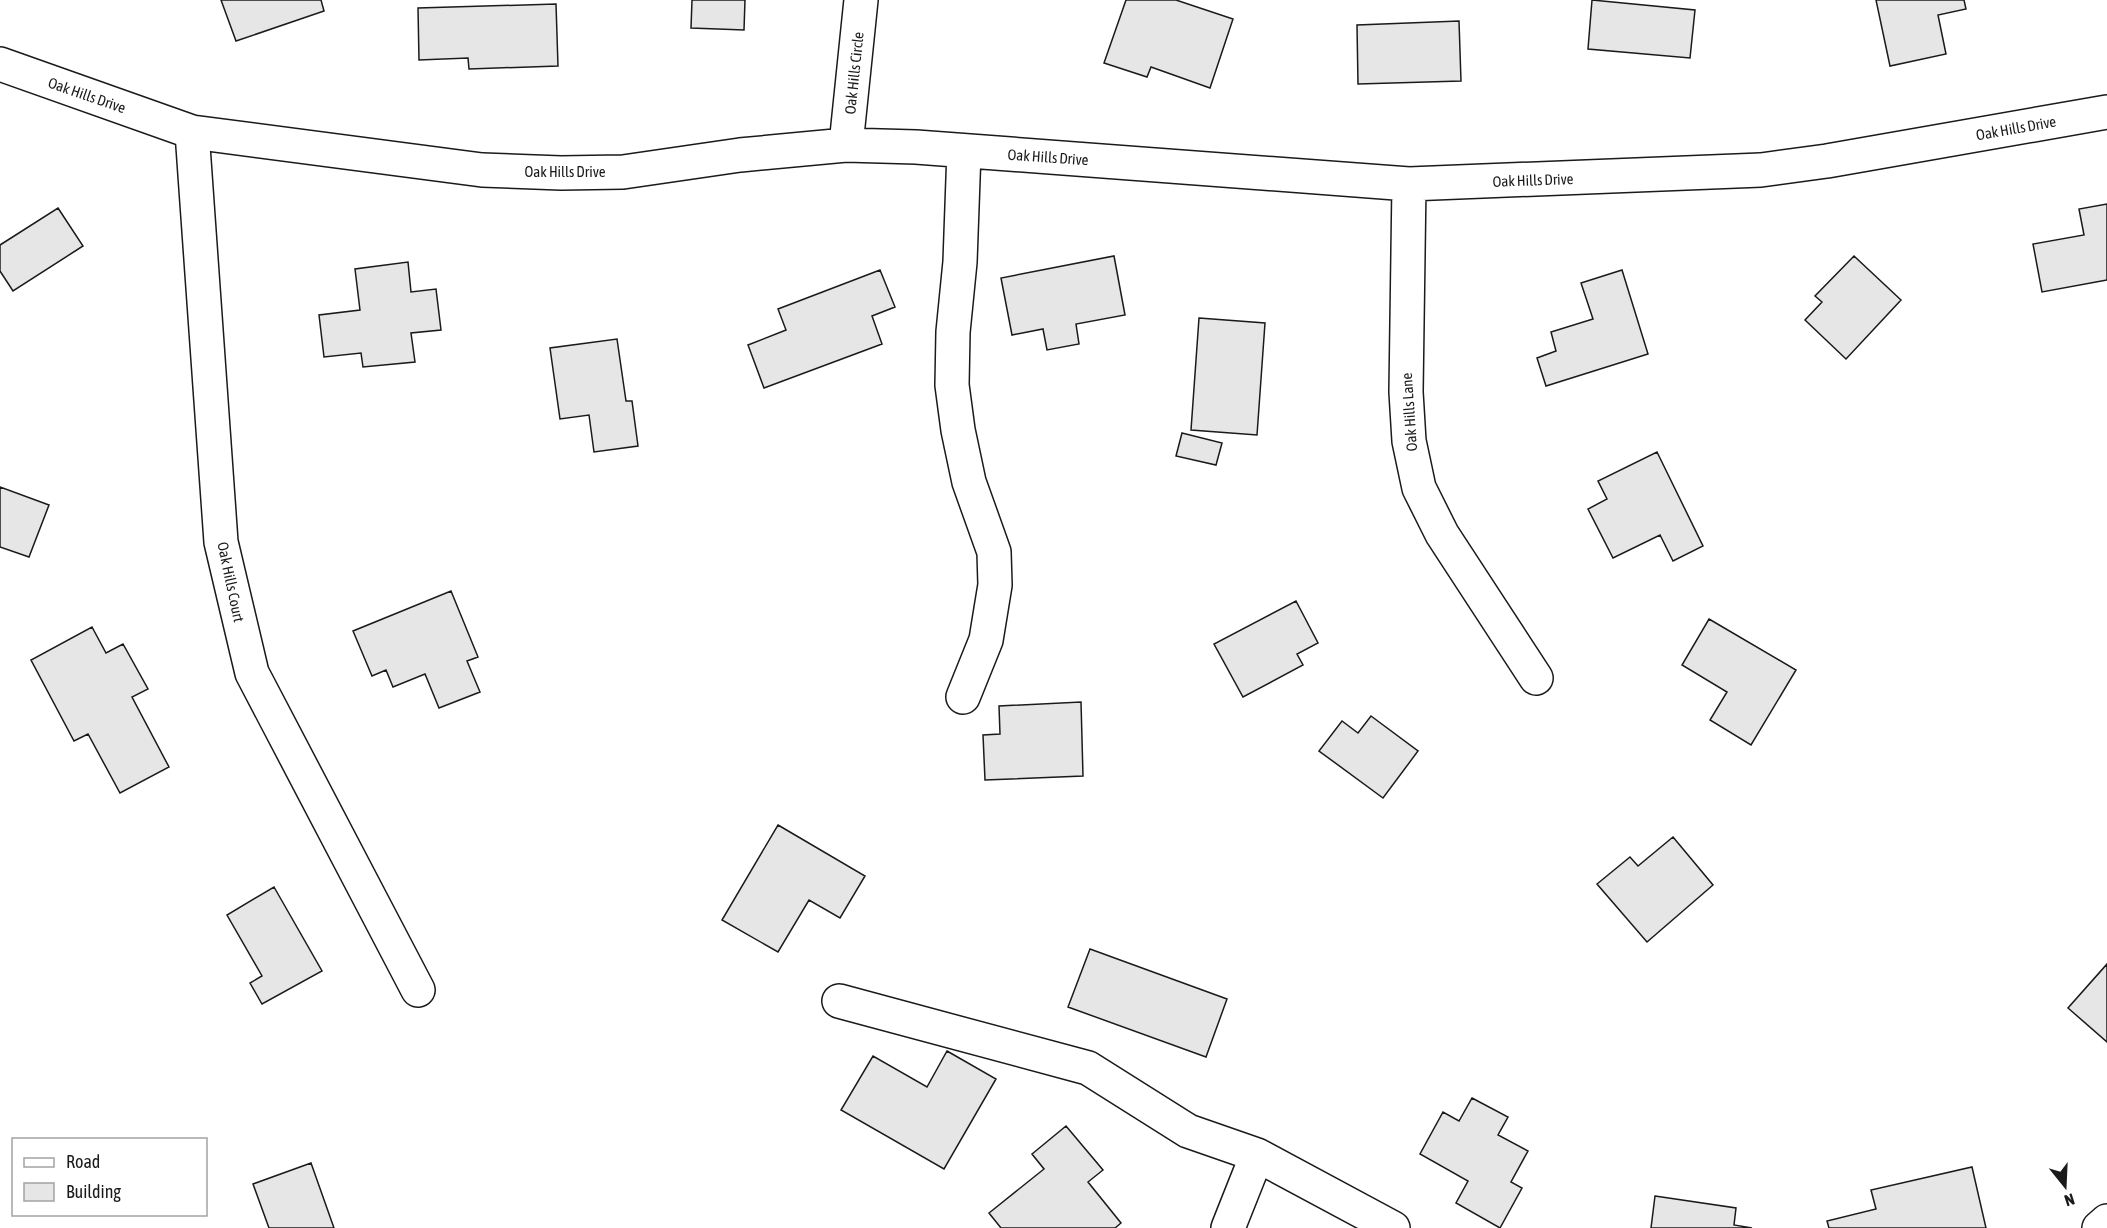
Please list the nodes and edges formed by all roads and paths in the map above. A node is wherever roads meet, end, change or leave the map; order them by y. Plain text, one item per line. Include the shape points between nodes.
1 (861, 0) edge
2 (0, 64) edge
3 (2107, 112) edge
4 (192, 132) junction
5 (846, 145) junction
6 (964, 151) junction
7 (1409, 184) junction
8 (1536, 678) dead end
9 (963, 697) dead end
10 (418, 990) dead end
11 (838, 1001) dead end
12 (1257, 1155) junction
13 (2107, 1221) edge
14 (1228, 1228) edge
15 (1394, 1228) edge
16 (2099, 1228) edge

1 - 5 street, Oak Hills Circle
2 - 4 street, Oak Hills Drive
3 - 7 street, Oak Hills Drive via 1761,170
4 - 5 street, Oak Hills Drive via 482,170 561,172 623,172 740,154
4 - 10 street, Oak Hills Court via 221,542 252,673
5 - 6 street, Oak Hills Drive
6 - 7 street, Oak Hills Drive
6 - 9 street via 952,385 969,482 994,552 995,585 987,639
7 - 8 street, Oak Hills Lane via 1406,392 1409,441 1419,488 1442,534
11 - 12 street via 1088,1068 1188,1131
12 - 14 street
12 - 15 street
13 - 16 street

